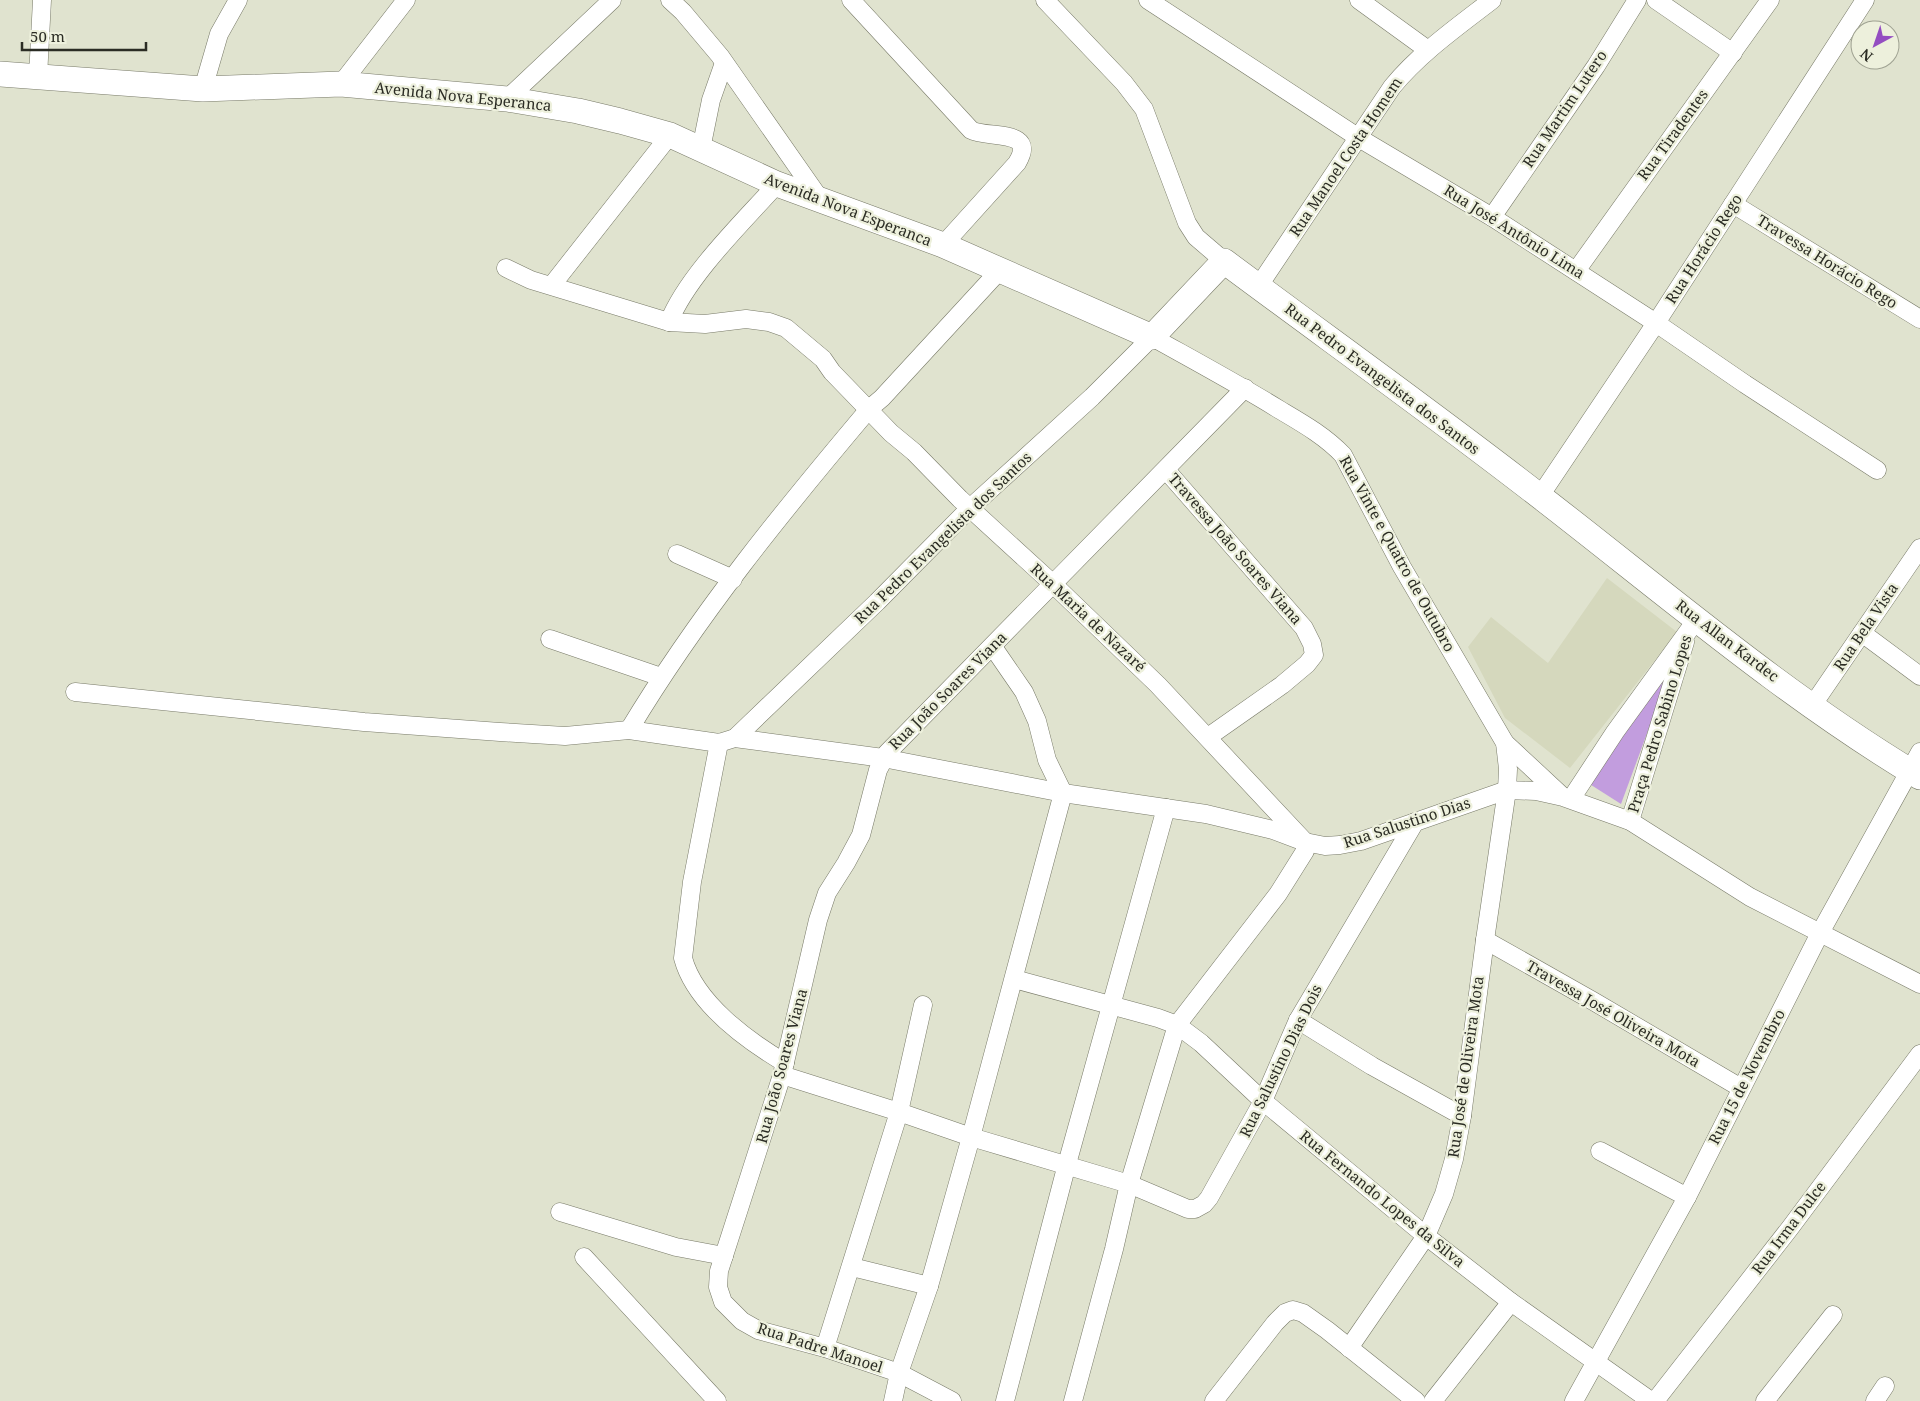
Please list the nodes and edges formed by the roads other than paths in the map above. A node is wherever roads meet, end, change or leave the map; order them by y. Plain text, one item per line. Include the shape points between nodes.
1 (42, 0) edge
2 (238, 0) edge
3 (406, 0) edge
4 (612, 0) edge
5 (670, 0) edge
6 (851, 0) edge
7 (1045, 0) edge
8 (1148, 0) edge
9 (1359, 0) edge
10 (1492, 0) edge
11 (1637, 0) edge
12 (1656, 0) edge
13 (1770, 0) edge
14 (1865, 0) edge
15 (1428, 50) junction
16 (1733, 53) junction
17 (724, 63) junction
18 (0, 74) edge
19 (38, 77) junction
20 (341, 84) junction
21 (203, 89) junction
22 (506, 99) junction
23 (670, 135) junction
24 (1359, 138) junction
25 (701, 150) junction
26 (777, 184) junction
27 (822, 202) junction
28 (1734, 204) junction
29 (1492, 217) junction
30 (943, 246) junction
31 (1224, 261) junction
32 (506, 268) dead end
33 (1000, 270) junction
34 (1576, 271) junction
35 (552, 286) junction
36 (1258, 287) junction
37 (1920, 319) edge
38 (669, 322) junction
39 (1656, 322) junction
40 (1152, 337) junction
41 (1245, 388) junction
42 (870, 409) junction
43 (1166, 470) junction
44 (1877, 470) dead end
45 (1540, 496) junction
46 (970, 508) junction
47 (1920, 548) edge
48 (678, 554) dead end
49 (733, 579) junction
50 (1053, 584) junction
51 (1693, 624) junction
52 (1862, 633) junction
53 (550, 639) dead end
54 (993, 646) junction
55 (1920, 676) edge
56 (661, 677) junction
57 (75, 692) dead end
58 (1812, 706) junction
59 (629, 730) junction
60 (1208, 736) junction
61 (727, 741) junction
62 (1505, 743) junction
63 (883, 758) junction
64 (1916, 767) edge
65 (1507, 790) junction
66 (1064, 793) junction
67 (1567, 798) junction
68 (1166, 808) junction
69 (1630, 821) junction
70 (1415, 822) junction
71 (1305, 842) junction
72 (1820, 933) junction
73 (1485, 940) junction
74 (1014, 980) junction
75 (1920, 984) edge
76 (923, 1005) dead end
77 (1111, 1006) junction
78 (1298, 1020) junction
79 (1177, 1025) junction
80 (1920, 1054) edge
81 (784, 1069) junction
82 (1741, 1088) junction
83 (1263, 1100) junction
84 (898, 1112) junction
85 (1462, 1116) junction
86 (971, 1137) junction
87 (1600, 1152) dead end
88 (1067, 1164) junction
89 (1129, 1184) junction
90 (1687, 1197) junction
91 (560, 1212) dead end
92 (1426, 1236) junction
93 (584, 1257) dead end
94 (722, 1263) junction
95 (852, 1267) junction
96 (929, 1286) junction
97 (1511, 1302) junction
98 (1833, 1315) dead end
99 (825, 1348) junction
100 (1349, 1348) junction
101 (1595, 1363) junction
102 (899, 1373) junction
103 (1885, 1386) dead end
104 (717, 1401) edge
105 (893, 1401) edge
106 (952, 1401) edge
107 (1005, 1401) edge
108 (1073, 1401) edge
109 (1214, 1401) edge
110 (1416, 1401) edge
111 (1433, 1401) edge
112 (1574, 1401) edge
113 (1651, 1401) edge
114 (1655, 1401) edge
115 (1765, 1401) edge
116 (1875, 1401) edge

1 - 19 street
2 - 21 street via 219,34
3 - 20 street
4 - 22 street
5 - 17 street via 701,32
6 - 30 street via 971,130 1010,137 1022,147 1017,163
7 - 31 street via 1124,83 1144,109 1187,223 1196,237
8 - 24 street, Rua José Antônio Lima
9 - 15 street
10 - 15 street, Rua Manoel Costa Homem
11 - 29 street, Rua Martim Lutero via 1596,66
12 - 16 street
13 - 16 street, Rua Tiradentes
14 - 28 street, Rua Horácio Rego
15 - 24 street, Rua Manoel Costa Homem via 1392,87
16 - 34 street, Rua Tiradentes
17 - 25 street via 711,100
17 - 27 street
18 - 19 main road, Avenida Nova Esperanca
19 - 21 main road, Avenida Nova Esperanca
20 - 21 main road, Avenida Nova Esperanca
20 - 22 main road, Avenida Nova Esperanca
22 - 23 main road, Avenida Nova Esperanca via 578,111
23 - 25 main road, Avenida Nova Esperanca
23 - 35 street
24 - 29 street, Rua José Antônio Lima
24 - 36 street, Rua Manoel Costa Homem
25 - 26 main road, Avenida Nova Esperanca
26 - 27 main road, Avenida Nova Esperanca
26 - 38 street via 708,262
27 - 30 main road, Avenida Nova Esperanca
28 - 37 street, Travessa Horácio Rego
28 - 39 street, Rua Horácio Rego
29 - 34 street, Rua José Antônio Lima
30 - 33 main road, Avenida Nova Esperanca
31 - 36 main road, Rua Pedro Evangelista dos Santos
31 - 40 main road
32 - 35 street, Rua Maria de Nazaré
33 - 40 main road, Avenida Nova Esperanca
33 - 42 street
34 - 39 street, Rua José Antônio Lima
35 - 38 street, Rua Maria de Nazaré
36 - 45 main road, Rua Pedro Evangelista dos Santos
38 - 42 street, Rua Maria de Nazaré via 706,324 746,319 786,328 823,359 853,395
39 - 44 street, Rua José Antônio Lima
39 - 45 street, Rua Horácio Rego
40 - 41 street, Rua Vinte e Quatro de Outubro
40 - 46 street, Rua Pedro Evangelista dos Santos via 1092,397
41 - 43 street, Rua João Soares Viana
41 - 62 street, Rua Vinte e Quatro de Outubro via 1317,432 1342,455 1402,567
42 - 46 street, Rua Maria de Nazaré
42 - 49 street via 799,492
43 - 50 street, Rua João Soares Viana
43 - 60 street, Travessa João Soares Viana via 1304,628 1314,654 1282,685
45 - 51 main road, Rua Allan Kardec
46 - 50 street, Rua Maria de Nazaré
46 - 61 street, Rua Pedro Evangelista dos Santos via 877,602
47 - 52 street, Rua Bela Vista
48 - 49 street
49 - 56 street
50 - 54 street, Rua João Soares Viana
50 - 60 street, Rua Maria de Nazaré
51 - 58 main road, Rua Allan Kardec
51 - 67 street
51 - 69 street, Praça Pedro Sabino Lopes
52 - 55 street
52 - 58 street, Rua Bela Vista
53 - 56 street
54 - 63 street, Rua João Soares Viana
54 - 66 street via 1024,692 1038,721 1047,760
56 - 59 street
57 - 59 street, Rua Salustino Dias via 364,722 500,732 566,736
58 - 64 main road, Rua Allan Kardec
59 - 61 street, Rua Salustino Dias
60 - 71 street, Rua Maria de Nazaré
61 - 63 street, Rua Salustino Dias
61 - 81 street via 692,882 683,958 686,970 703,996 726,1021
62 - 65 street, Rua Vinte e Quatro de Outubro
62 - 67 street, Rua Vinte e Quatro de Outubro
63 - 66 street, Rua Salustino Dias
63 - 81 street, Rua João Soares Viana via 861,835 827,893 818,920
64 - 72 street, Rua 15 de Novembro
65 - 67 street, Rua Vinte e Quatro de Outubro via 1536,791
65 - 70 street, Rua Salustino Dias
65 - 73 street, Rua José de Oliveira Mota
66 - 68 street, Rua Salustino Dias
66 - 74 street
67 - 69 street, Rua Vinte e Quatro de Outubro
68 - 71 street, Rua Salustino Dias via 1248,823
68 - 77 street
69 - 72 street, Rua Vinte e Quatro de Outubro via 1750,897
70 - 71 street, Rua Salustino Dias via 1340,845
70 - 78 street, Rua Salustino Dias Dois
71 - 79 street via 1305,851 1278,894
72 - 75 street, Rua Vinte e Quatro de Outubro
72 - 82 street, Rua 15 de Novembro
73 - 82 street, Travessa José Oliveira Mota
73 - 85 street, Rua José de Oliveira Mota
74 - 77 street, Rua Fernando Lopes da Silva
74 - 86 street
76 - 84 street
77 - 79 street, Rua Fernando Lopes da Silva
77 - 88 street
78 - 83 street, Rua Salustino Dias Dois
78 - 85 street
79 - 83 street, Rua Fernando Lopes da Silva
79 - 89 street
80 - 114 street, Rua Irma Dulce
81 - 84 street
81 - 94 street, Rua João Soares Viana
82 - 90 street, Rua 15 de Novembro
83 - 89 street, Rua Salustino Dias Dois via 1209,1198 1195,1209 1177,1206
83 - 92 street, Rua Fernando Lopes da Silva
84 - 86 street
84 - 95 street
85 - 92 street, Rua José de Oliveira Mota via 1444,1194
86 - 88 street
86 - 96 street
87 - 90 street
88 - 89 street
88 - 107 street
89 - 108 street
90 - 101 street, Rua 15 de Novembro
91 - 94 street
92 - 97 street, Rua Fernando Lopes da Silva
92 - 100 street, Rua José de Oliveira Mota
93 - 104 street
94 - 99 street, Rua Padre Manoel via 718,1287 723,1302 742,1321 758,1330
95 - 96 street
95 - 99 street
96 - 102 street
97 - 101 street, Rua Fernando Lopes da Silva
97 - 111 street
98 - 115 street
99 - 102 street, Rua Padre Manoel
100 - 109 street via 1303,1314 1293,1310 1285,1313
100 - 110 street
101 - 112 street, Rua 15 de Novembro
101 - 113 street, Rua Fernando Lopes da Silva
102 - 105 street
102 - 106 street, Rua Padre Manoel
103 - 116 street

